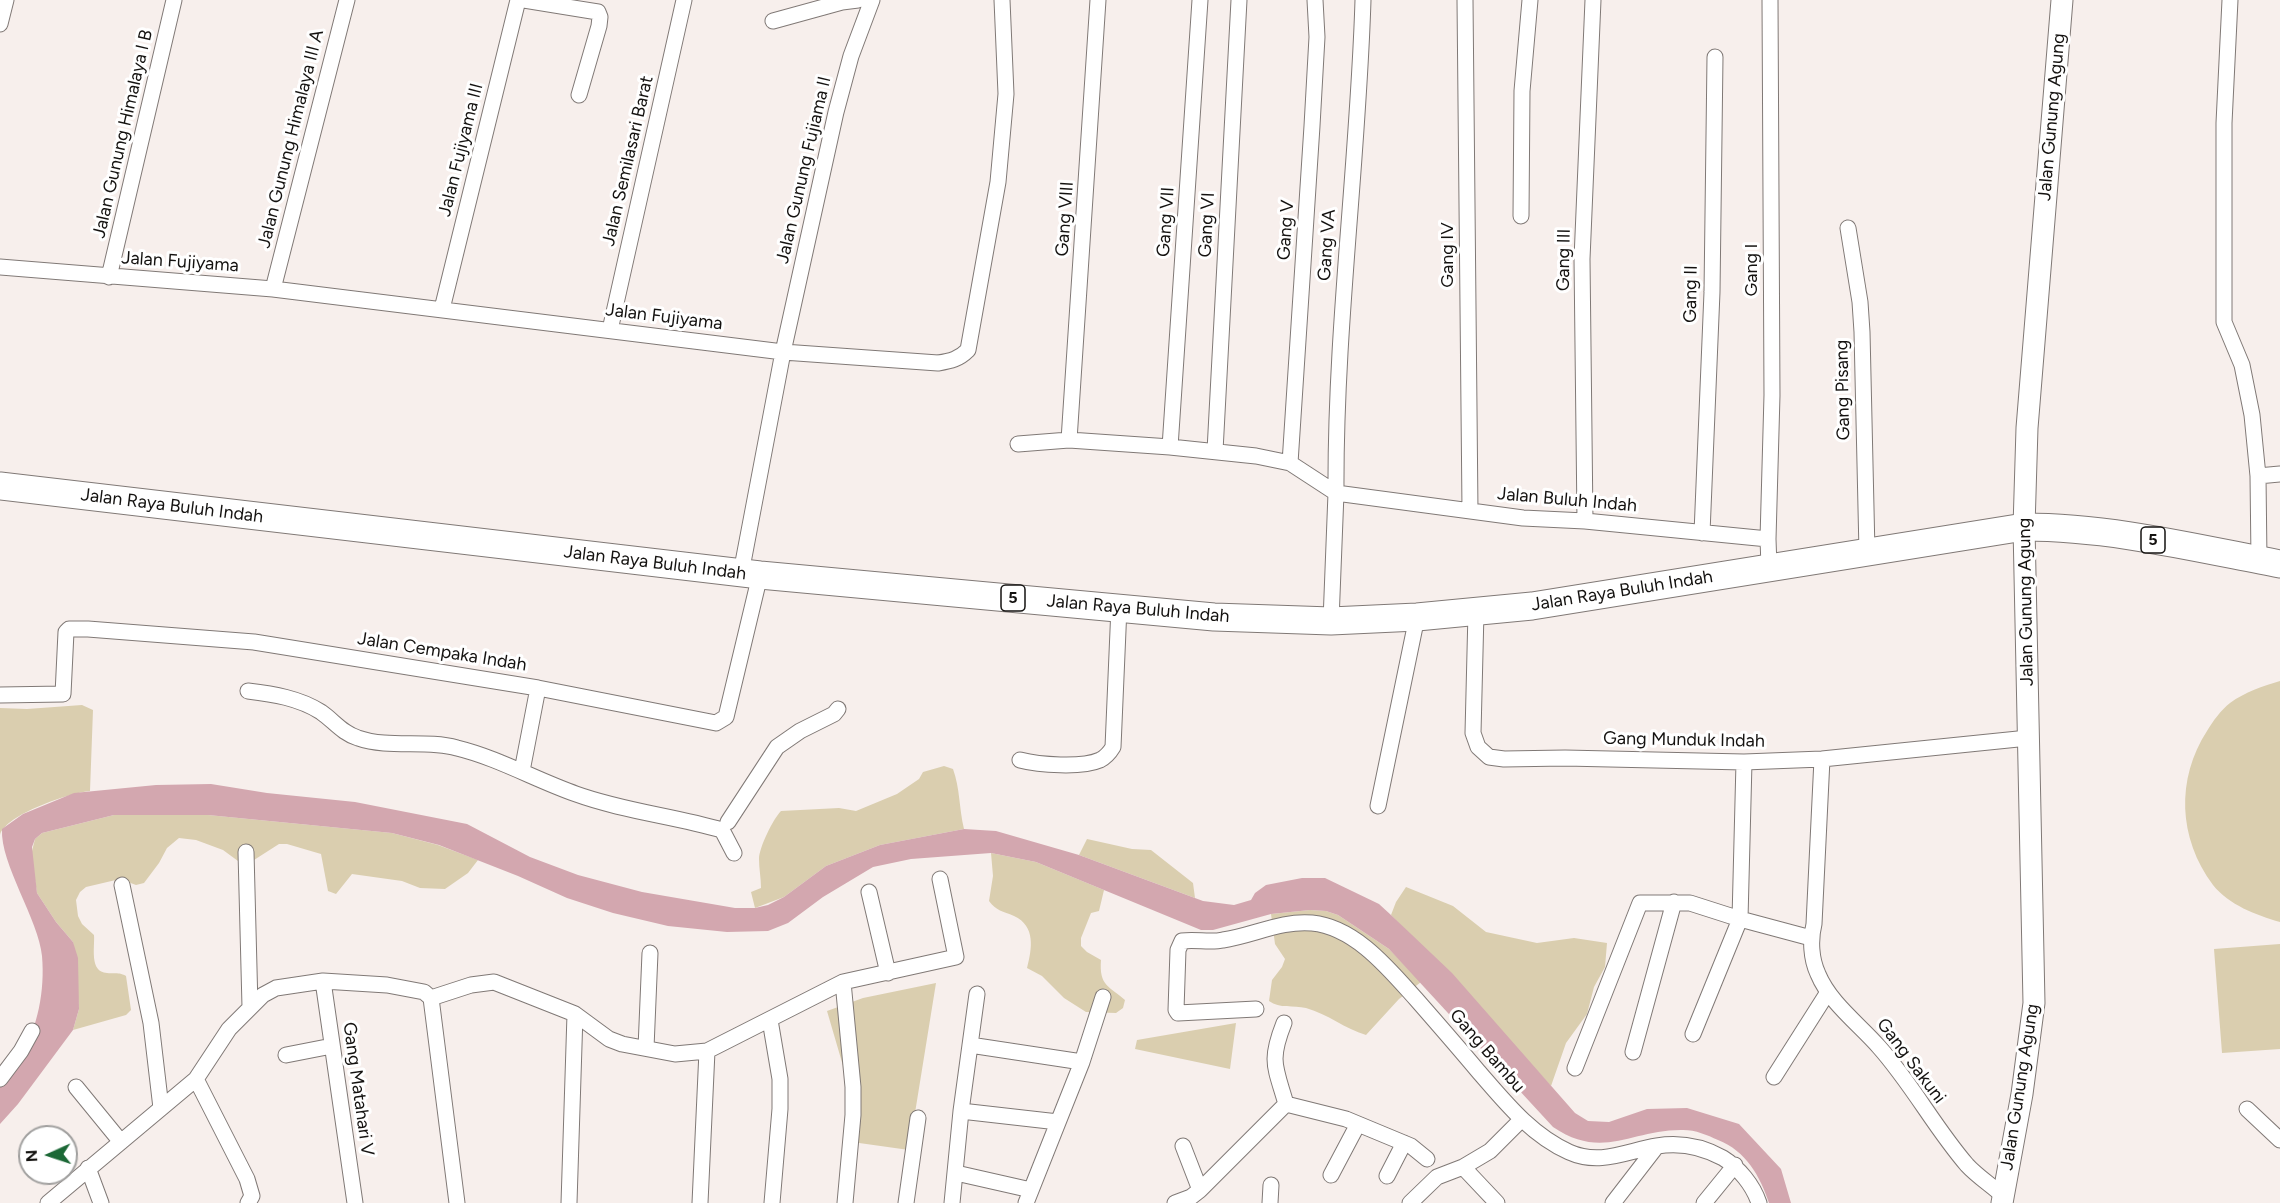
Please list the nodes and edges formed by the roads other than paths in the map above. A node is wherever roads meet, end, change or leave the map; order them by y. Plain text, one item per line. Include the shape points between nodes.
1 (6, 0) edge
2 (174, 0) edge
3 (347, 0) edge
4 (518, 0) edge
5 (524, 0) edge
6 (684, 0) edge
7 (858, 0) edge
8 (872, 0) edge
9 (1002, 0) edge
10 (1098, 0) edge
11 (1200, 0) edge
12 (1239, 0) edge
13 (1315, 0) edge
14 (1363, 0) edge
15 (1465, 0) edge
16 (1530, 0) edge
17 (1593, 0) edge
18 (1770, 0) edge
19 (2062, 0) edge
20 (2230, 0) edge
21 (842, 1) edge
22 (773, 21) dead end
23 (0, 24) edge
24 (1715, 57) dead end
25 (579, 95) dead end
26 (1521, 216) dead end
27 (1848, 228) dead end
28 (0, 267) edge
29 (110, 277) junction
30 (273, 288) junction
31 (442, 309) junction
32 (610, 330) junction
33 (783, 352) junction
34 (1069, 440) junction
35 (1018, 444) dead end
36 (1170, 447) junction
37 (1215, 451) junction
38 (1290, 463) junction
39 (2280, 474) edge
40 (2258, 477) junction
41 (0, 486) edge
42 (1336, 493) junction
43 (1470, 510) junction
44 (1585, 520) junction
45 (2024, 527) junction
46 (1702, 533) junction
47 (1768, 539) junction
48 (1867, 552) junction
49 (2269, 562) edge
50 (1769, 567) junction
51 (751, 574) junction
52 (1119, 607) junction
53 (1476, 612) junction
54 (1417, 617) junction
55 (1331, 621) junction
56 (538, 688) junction
57 (248, 691) dead end
58 (0, 695) edge
59 (838, 709) dead end
60 (2028, 738) junction
61 (1822, 759) junction
62 (1020, 760) dead end
63 (1744, 762) junction
64 (522, 771) junction
65 (1378, 806) dead end
66 (728, 822) dead end
67 (246, 852) dead end
68 (734, 853) dead end
69 (940, 879) dead end
70 (122, 885) dead end
71 (868, 892) dead end
72 (1674, 902) junction
73 (1740, 920) junction
74 (1811, 938) junction
75 (650, 953) dead end
76 (888, 973) junction
77 (323, 981) junction
78 (843, 982) junction
79 (1828, 992) junction
80 (977, 994) dead end
81 (1103, 997) dead end
82 (431, 998) junction
83 (250, 1007) junction
84 (1256, 1009) dead end
85 (575, 1014) junction
86 (770, 1020) junction
87 (1284, 1023) dead end
88 (32, 1031) dead end
89 (1693, 1034) dead end
90 (970, 1045) junction
91 (332, 1046) junction
92 (646, 1048) junction
93 (707, 1051) junction
94 (1633, 1052) dead end
95 (286, 1055) dead end
96 (1082, 1062) junction
97 (1575, 1068) dead end
98 (1774, 1077) dead end
99 (0, 1079) edge
100 (196, 1079) junction
101 (76, 1087) dead end
102 (1286, 1104) junction
103 (162, 1108) junction
104 (2247, 1109) dead end
105 (961, 1111) junction
106 (918, 1118) dead end
107 (1521, 1120) junction
108 (1058, 1122) junction
109 (1358, 1124) junction
110 (2280, 1140) edge
111 (121, 1142) junction
112 (1404, 1143) junction
113 (1184, 1146) dead end
114 (1657, 1146) junction
115 (1427, 1159) dead end
116 (1735, 1165) junction
117 (1463, 1167) junction
118 (88, 1168) junction
119 (956, 1173) junction
120 (1331, 1175) dead end
121 (1387, 1176) dead end
122 (1271, 1185) dead end
123 (1200, 1190) junction
124 (1029, 1197) edge
125 (2002, 1199) edge
126 (48, 1203) edge
127 (101, 1203) edge
128 (248, 1203) edge
129 (355, 1203) edge
130 (457, 1203) edge
131 (570, 1203) edge
132 (700, 1203) edge
133 (772, 1203) edge
134 (845, 1203) edge
135 (906, 1203) edge
136 (952, 1203) edge
137 (1175, 1203) edge
138 (1270, 1203) edge
139 (1410, 1203) edge
140 (1497, 1203) edge
141 (1613, 1203) edge
142 (1704, 1203) edge
143 (1759, 1203) edge

1 - 23 street
2 - 29 street, Jalan Gunung Himalaya I B
3 - 30 street, Jalan Gunung Himalaya III A
4 - 31 street, Jalan Fujiyama III
5 - 25 street via 598,12 599,26
6 - 32 street, Jalan Semilasari Barat
7 - 21 street
8 - 33 street, Jalan Gunung Fujiama II via 836,112
9 - 33 street, Jalan Fujiyama via 1006,94 998,182 968,350 960,358 938,363
10 - 34 street, Gang VIII
11 - 36 street, Gang VII
12 - 37 street, Gang VI
13 - 38 street, Gang V via 1317,37
14 - 42 street, Gang VA via 1361,85 1335,420
15 - 43 street, Gang IV
16 - 26 street via 1522,91
17 - 44 street, Gang III via 1582,259
18 - 47 street, Gang I via 1772,395
19 - 45 main road, Jalan Gunung Agung via 2027,428
20 - 40 street via 2224,123 2224,322 2242,365
21 - 22 street
24 - 46 street, Gang II via 1712,292
27 - 48 street, Gang Pisang via 1860,302
28 - 29 street, Jalan Fujiyama
29 - 30 street, Jalan Fujiyama
30 - 31 street, Jalan Fujiyama
31 - 32 street, Jalan Fujiyama
32 - 33 street, Jalan Fujiyama
33 - 51 street, Jalan Gunung Fujiama II
34 - 35 street, Jalan Buluh Indah
34 - 36 street, Jalan Buluh Indah
36 - 37 street, Jalan Buluh Indah
37 - 38 street, Jalan Buluh Indah
38 - 42 street, Jalan Buluh Indah
39 - 40 street
40 - 49 street
41 - 51 highway, Jalan Raya Buluh Indah / 5
42 - 43 street, Jalan Buluh Indah
42 - 55 street
43 - 44 street, Jalan Buluh Indah via 1523,518
44 - 46 street, Jalan Buluh Indah
45 - 48 highway, Jalan Raya Buluh Indah / 5
45 - 49 highway, 5 via 2088,531
45 - 60 main road, Jalan Gunung Agung
46 - 47 street, Jalan Buluh Indah
47 - 50 street
48 - 50 highway, Jalan Raya Buluh Indah / 5
50 - 53 highway, Jalan Raya Buluh Indah / 5
51 - 52 highway, Jalan Raya Buluh Indah / 5
51 - 56 street, Jalan Cempaka Indah via 726,717 720,722
52 - 55 highway, Jalan Raya Buluh Indah / 5 via 1214,617
52 - 62 street via 1113,747 1101,760 1091,762 1046,765
53 - 54 highway, Jalan Raya Buluh Indah / 5
53 - 63 street, Gang Munduk Indah via 1473,733 1478,747 1489,757
54 - 55 highway, Jalan Raya Buluh Indah / 5
54 - 65 street
56 - 58 street, Jalan Cempaka Indah via 254,642 69,629 65,635 63,694
56 - 64 street
57 - 64 street via 288,697 322,713 358,738 452,747
59 - 66 street via 777,747
60 - 61 street, Gang Munduk Indah
60 - 125 main road, Jalan Gunung Agung via 2034,1004
61 - 63 street, Gang Munduk Indah
61 - 74 street, Gang Sakuni
63 - 73 street
64 - 68 street via 576,795 722,830
67 - 83 street
69 - 76 street via 956,957
70 - 103 street via 151,1023
71 - 76 street
72 - 73 street via 1690,903
72 - 94 street
72 - 97 street via 1640,903
73 - 74 street
73 - 89 street
74 - 79 street, Gang Sakuni via 1817,972
75 - 92 street
76 - 78 street
77 - 82 street via 414,989
77 - 83 street via 276,988
77 - 91 street, Gang Matahari V
78 - 86 street
78 - 134 street via 853,1087
79 - 98 street
79 - 125 street, Gang Sakuni via 1880,1048 1969,1167
80 - 90 street
81 - 96 street
82 - 85 street via 494,982
82 - 130 street
83 - 100 street via 229,1029
84 - 107 street, Gang Bambu via 1178,1013 1178,950 1182,941 1216,942 1294,923 1313,923 1340,932 1368,950 1396,976
85 - 92 street via 609,1039
85 - 131 street
86 - 93 street
86 - 133 street via 780,1079
87 - 102 street via 1274,1047 1274,1065
88 - 99 street
90 - 96 street
90 - 105 street
91 - 95 street
91 - 129 street, Gang Matahari V
92 - 93 street via 675,1054
93 - 132 street
96 - 108 street
100 - 103 street
100 - 128 street via 248,1179 252,1196
101 - 111 street
102 - 109 street
102 - 123 street
103 - 111 street
104 - 110 street
105 - 108 street
105 - 119 street
106 - 135 street
107 - 114 street, Gang Bambu via 1569,1152 1587,1157 1610,1157
107 - 117 street via 1490,1151
108 - 124 street
109 - 112 street
109 - 120 street
111 - 118 street
112 - 115 street
112 - 121 street
113 - 123 street
114 - 116 street, Gang Bambu via 1699,1147
114 - 141 street
116 - 142 street
116 - 143 street, Gang Bambu
117 - 139 street via 1437,1177
117 - 140 street
118 - 126 street
118 - 127 street
119 - 124 street
119 - 136 street
122 - 138 street
123 - 137 street

